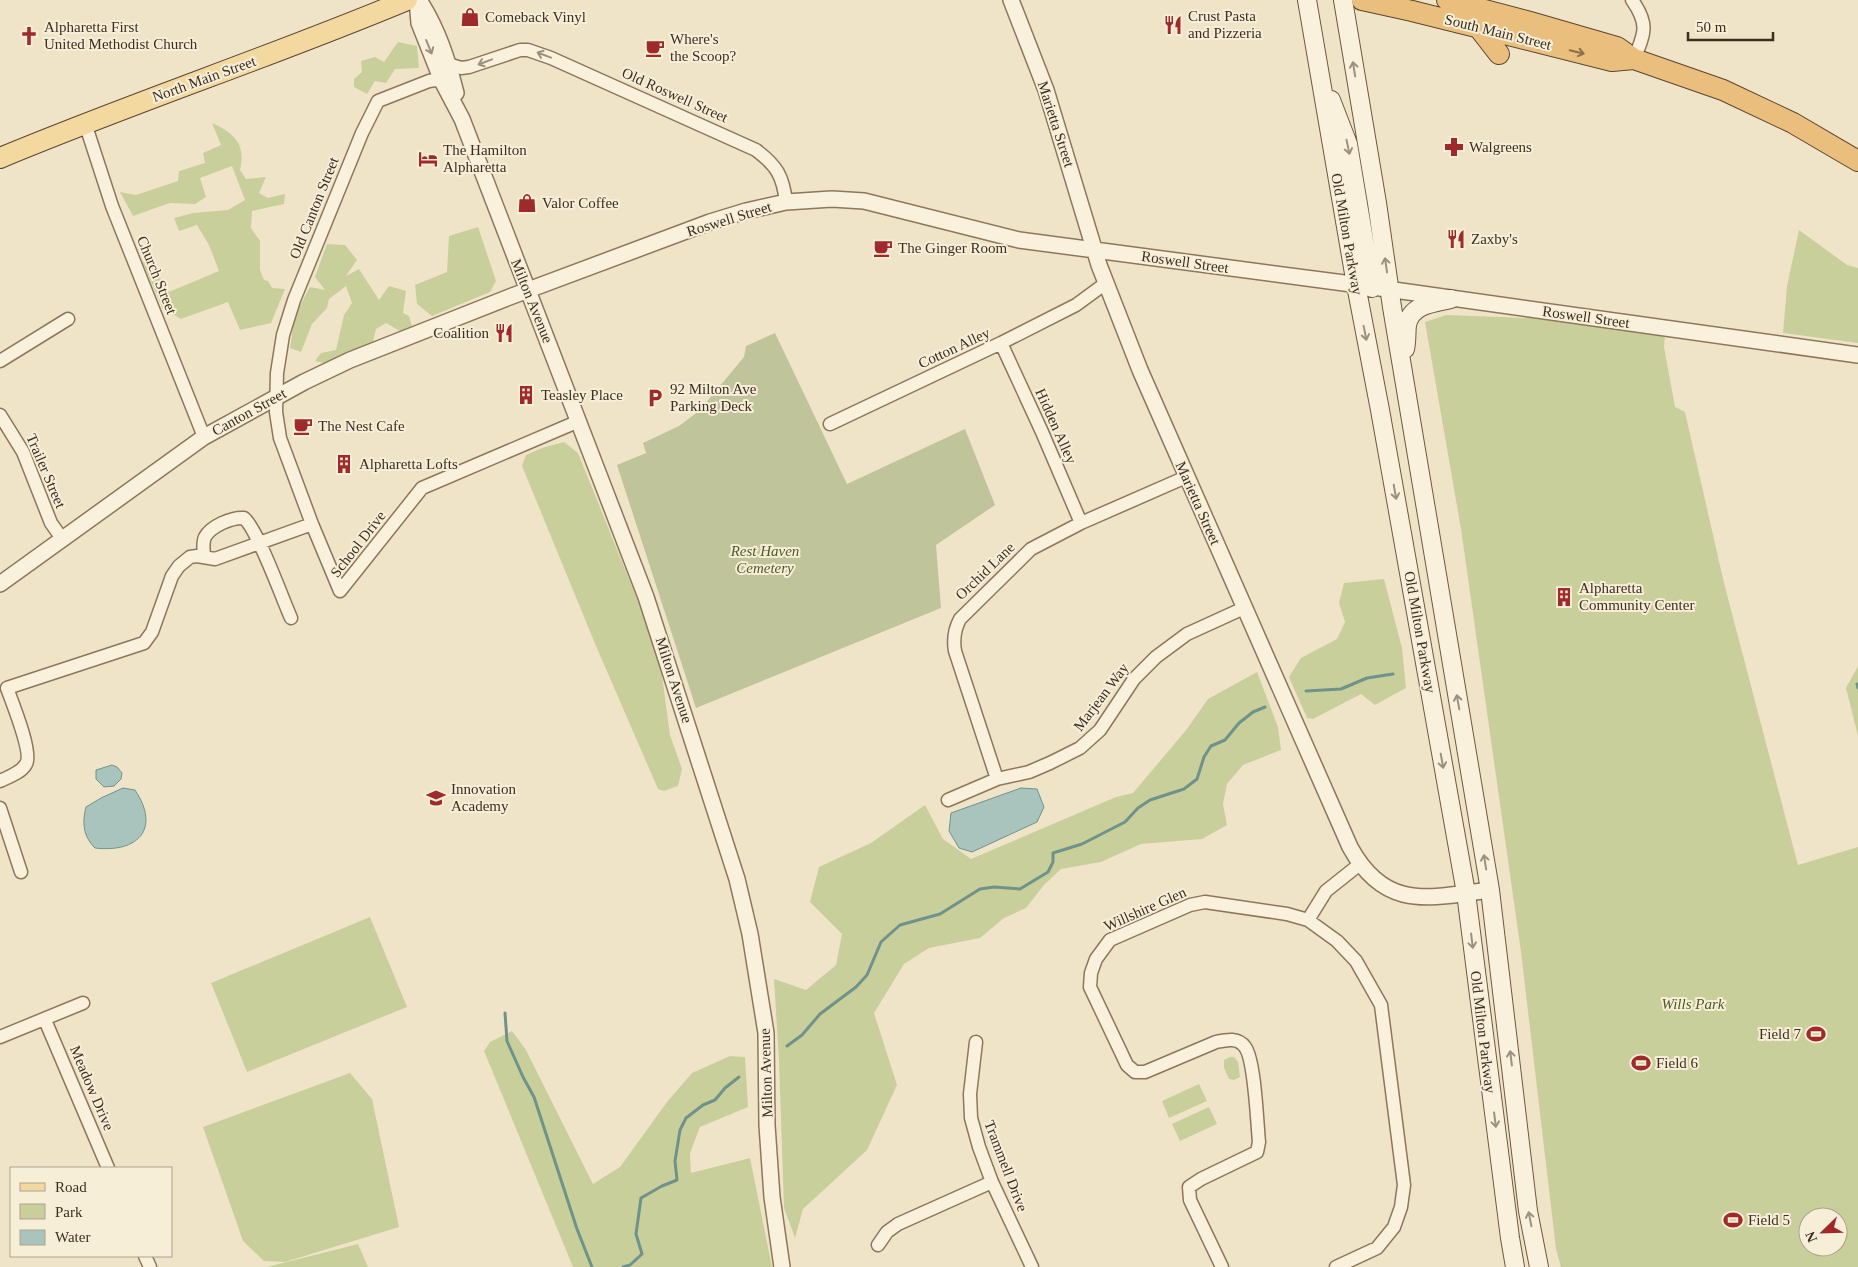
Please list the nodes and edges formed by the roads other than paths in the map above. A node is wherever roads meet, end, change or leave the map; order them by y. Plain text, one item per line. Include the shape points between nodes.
1 (407, 0) edge
2 (418, 0) edge
3 (1010, 0) edge
4 (1307, 0) edge
5 (1342, 0) edge
6 (1362, 0) edge
7 (1448, 0) edge
8 (1632, 0) edge
9 (1478, 27) junction
10 (1499, 54) dead end
11 (1634, 59) junction
12 (448, 64) junction
13 (442, 81) junction
14 (462, 119) junction
15 (85, 123) junction
16 (0, 158) edge
17 (1858, 161) edge
18 (786, 202) junction
19 (1095, 250) junction
20 (1106, 283) junction
21 (1364, 286) junction
22 (1390, 290) junction
23 (527, 291) junction
24 (1451, 299) junction
25 (68, 319) dead end
26 (1001, 343) junction
27 (1858, 355) edge
28 (0, 361) edge
29 (1402, 362) junction
30 (276, 397) junction
31 (0, 415) edge
32 (579, 421) junction
33 (830, 424) dead end
34 (204, 436) junction
35 (1186, 477) junction
36 (1081, 523) junction
37 (312, 524) junction
38 (63, 540) junction
39 (259, 543) junction
40 (204, 557) junction
41 (0, 584) edge
42 (1244, 608) junction
43 (291, 618) dead end
44 (996, 779) junction
45 (0, 781) edge
46 (948, 800) dead end
47 (0, 808) edge
48 (1360, 864) junction
49 (21, 872) dead end
50 (1490, 890) junction
51 (1466, 893) junction
52 (1308, 920) junction
53 (83, 1003) dead end
54 (45, 1020) junction
55 (0, 1038) edge
56 (976, 1042) dead end
57 (108, 1167) edge
58 (992, 1182) junction
59 (878, 1245) dead end
60 (782, 1267) edge
61 (1032, 1267) edge
62 (1222, 1267) edge
63 (1336, 1267) edge
64 (1515, 1267) edge
65 (1539, 1267) edge

1 - 15 main road, North Main Street via 315,38
2 - 12 street, Milton Avenue via 431,18
2 -> 13 street, Milton Avenue via 419,23
3 - 19 street, Marietta Street via 1046,90
4 -> 21 main road, Old Milton Parkway via 1323,87 1336,109 1348,144
22 -> 5 main road, Old Milton Parkway
6 - 9 highway, South Main Street
7 - 11 highway, South Main Street via 1617,47
8 - 11 street via 1644,26
9 - 10 highway
9 -> 11 highway, South Main Street via 1612,61
11 - 17 highway, South Main Street via 1723,90 1793,123
12 - 14 street, Milton Avenue
18 -> 12 street, Old Roswell Street via 780,174 774,164 756,150 537,52 520,50 469,67
13 - 14 street, Milton Avenue
13 - 30 street, Old Canton Street via 426,82 378,101 294,300 283,335
14 - 23 street, Milton Avenue
15 - 16 main road, North Main Street
15 - 34 street, Church Street via 112,206
18 - 19 street, Roswell Street via 832,199 864,202 1019,240
18 - 23 street, Roswell Street via 728,216
19 - 20 street, Marietta Street
19 - 21 street, Roswell Street
20 - 26 street, Cotton Alley via 1076,306
20 - 35 street, Marietta Street
21 - 22 street, Roswell Street
21 -> 51 main road, Old Milton Parkway via 1383,424
22 - 24 street, Roswell Street
22 - 29 main road, Old Milton Parkway
23 - 30 street, Canton Street via 383,346
23 - 32 street, Milton Avenue
24 - 27 street, Roswell Street
24 - 29 main road via 1422,306 1413,312 1407,325
25 - 28 street
26 - 33 street, Cotton Alley
26 - 36 street, Hidden Alley
50 -> 29 main road, Old Milton Parkway
30 - 34 street, Canton Street
30 - 37 street, School Drive via 280,438
31 - 38 street, Trailer Street via 23,452 51,523
32 - 37 street, School Drive via 422,488 340,592
32 - 60 street, Milton Avenue via 650,607 740,888 766,1033 767,1126 772,1197
34 - 38 street, Canton Street
35 - 36 street, Orchid Lane
35 - 42 street, Marietta Street
36 - 44 street, Orchid Lane via 1031,549 956,626 955,651
37 - 39 street
38 - 41 street, Canton Street
39 - 40 street via 215,559
39 - 40 street via 248,522 239,518 211,529 203,543
39 - 43 street
40 - 45 street via 190,557 175,571 152,632 144,643 7,688 28,752 27,763
42 - 44 street, Marjean Way via 1188,634 1156,657 1134,679 1100,730 1080,748 1029,772
42 - 48 street, Marietta Street
44 - 46 street, Marjean Way
47 - 49 street
48 - 51 street, Marietta Street via 1375,881 1402,894
48 - 52 street via 1326,891
50 - 51 street, Marietta Street
65 -> 50 main road, Old Milton Parkway via 1528,1211
51 -> 64 main road, Old Milton Parkway
52 - 62 street, Willshire Glen via 1205,902 1190,905 1110,940 1096,958 1091,973 1090,986 1127,1065 1135,1072 1145,1072 1228,1040 1236,1040 1244,1046 1251,1061 1259,1142 1257,1152 1189,1187 1190,1200
52 - 63 street, Willshire Glen via 1337,941 1356,961 1381,1004 1404,1185 1394,1227 1377,1248
53 - 54 street
54 - 55 street
54 - 57 street, Meadow Drive
56 - 58 street, Trammell Drive via 970,1094 971,1118
58 - 59 street via 898,1224
58 - 61 street, Trammell Drive

